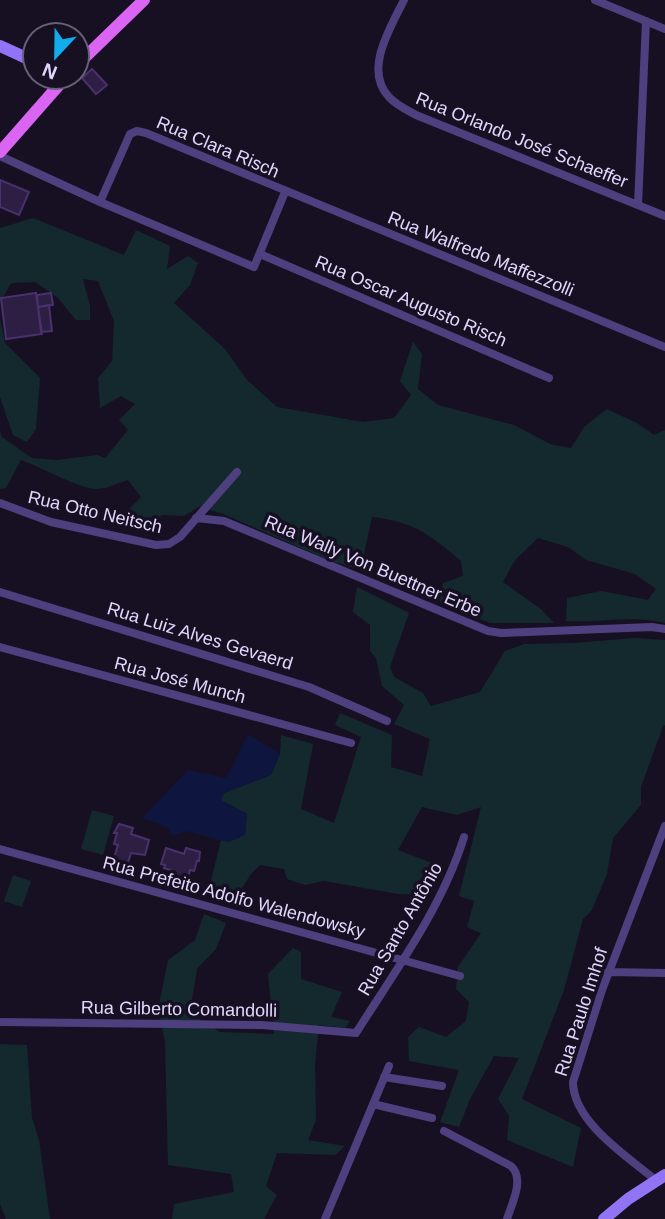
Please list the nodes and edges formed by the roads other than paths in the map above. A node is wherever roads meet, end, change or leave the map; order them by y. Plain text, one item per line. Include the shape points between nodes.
1 (144, 0) edge
2 (404, 0) edge
3 (595, 0) edge
4 (646, 21) junction
5 (665, 29) edge
6 (0, 46) edge
7 (91, 51) edge
8 (21, 56) edge
9 (54, 91) edge
10 (0, 154) edge
11 (285, 192) junction
12 (100, 202) junction
13 (638, 205) junction
14 (665, 216) edge
15 (260, 254) junction
16 (665, 347) edge
17 (549, 377) dead end
18 (237, 472) dead end
19 (0, 503) edge
20 (196, 518) junction
21 (0, 592) edge
22 (665, 629) edge
23 (0, 647) edge
24 (387, 721) dead end
25 (351, 743) dead end
26 (665, 826) edge
27 (464, 837) dead end
28 (0, 849) edge
29 (402, 960) junction
30 (608, 972) junction
31 (665, 973) edge
32 (460, 976) dead end
33 (0, 1022) edge
34 (356, 1033) joint
35 (388, 1066) dead end
36 (384, 1077) junction
37 (442, 1086) dead end
38 (373, 1104) junction
39 (432, 1118) dead end
40 (444, 1130) dead end
41 (661, 1178) edge
42 (325, 1219) edge
43 (508, 1219) edge
44 (604, 1219) edge

1 - 7 main road
2 - 13 street, Rua Orlando José Schaeffer via 377,66 387,96 416,115
3 - 4 street
4 - 5 street
4 - 13 street
6 - 8 street
9 - 10 main road
10 - 12 street
11 - 12 street, Rua Clara Risch via 137,131 125,142
11 - 15 street
11 - 16 street, Rua Walfredo Maffezzolli
12 - 15 street via 254,267
13 - 14 street, Rua Orlando José Schaeffer
15 - 17 street, Rua Oscar Augusto Risch
18 - 20 street, Rua Otto Neitsch
19 - 20 street, Rua Otto Neitsch via 51,522 156,545 180,537
20 - 22 street, Rua Wally Von Buettner Erbe via 224,520 488,631
21 - 24 street, Rua Luiz Alves Gevaerd via 309,687
23 - 25 street, Rua José Munch
26 - 30 street, Rua Paulo Imhof
27 - 29 street, Rua Santo Antônio via 448,881
28 - 29 street, Rua Prefeito Adolfo Walendowsky
29 - 32 street, Rua Prefeito Adolfo Walendowsky
29 - 34 street, Rua Santo Antônio
30 - 31 street
30 - 41 street, Rua Paulo Imhof via 575,1073 573,1095 595,1128
33 - 34 street, Rua Gilberto Comandolli via 262,1025
35 - 36 street
36 - 37 street
36 - 38 street
38 - 39 street
38 - 42 street
40 - 43 street via 516,1171
41 - 44 street

